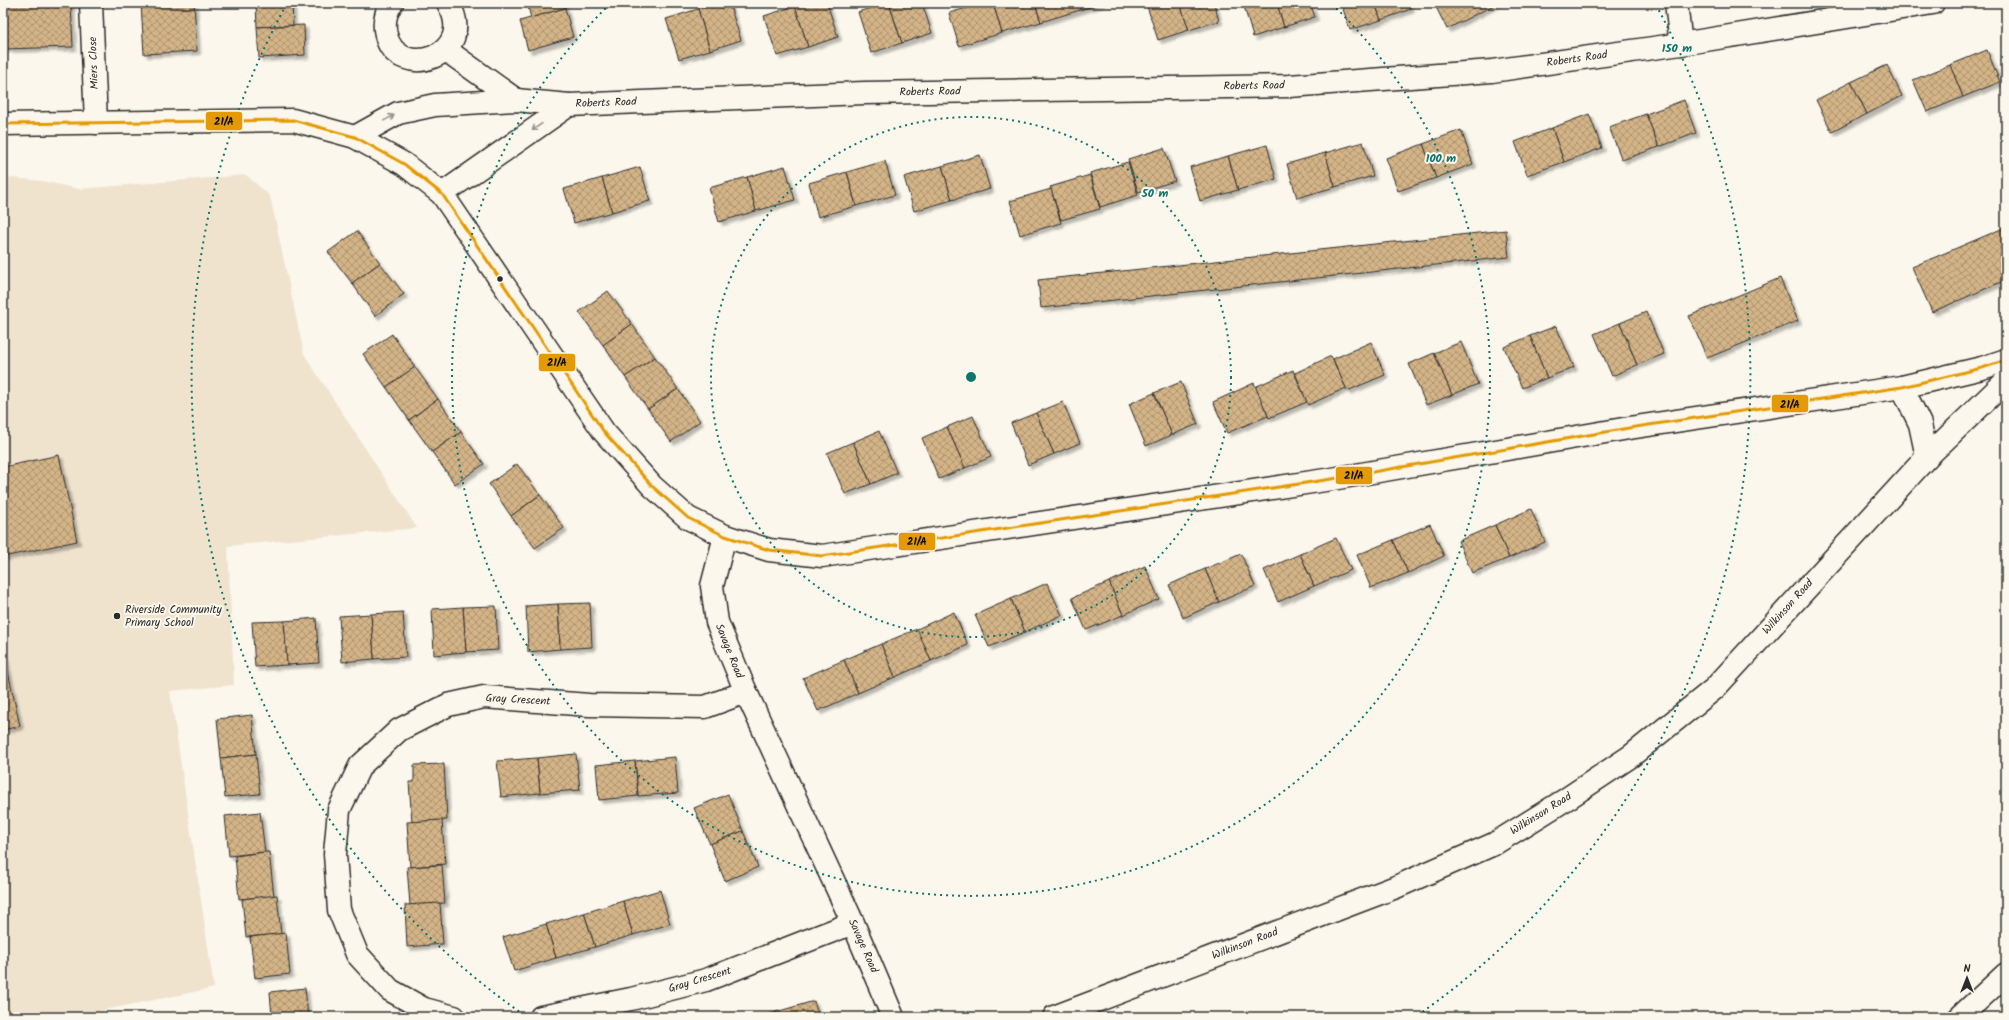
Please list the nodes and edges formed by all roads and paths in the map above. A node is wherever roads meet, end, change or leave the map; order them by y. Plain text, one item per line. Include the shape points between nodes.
1 (92, 3) edge
2 (392, 3) edge
3 (448, 3) edge
4 (1676, 3) edge
5 (1933, 3) edge
6 (1681, 44) junction
7 (446, 50) junction
8 (516, 100) junction
9 (569, 105) junction
10 (96, 123) junction
11 (3, 124) edge
12 (355, 137) junction
13 (442, 194) junction
14 (2006, 360) edge
15 (2006, 381) edge
16 (1902, 387) junction
17 (1927, 457) junction
18 (726, 536) junction
19 (746, 692) junction
20 (853, 923) junction
21 (2006, 974) edge
22 (454, 1017) edge
23 (541, 1017) edge
24 (893, 1017) edge
25 (1054, 1017) edge
26 (1960, 1017) edge

1 - 10 street, Miers Close
2 - 7 street via 384,18 384,28 386,38 399,54 408,59 418,60 438,56
3 - 7 street via 453,11 455,32
4 - 6 street
5 - 6 street, Roberts Road
6 - 9 street, Roberts Road via 1492,71 1289,86 864,93
7 - 8 street
8 - 9 street, Roberts Road
12 -> 8 street, Roberts Road via 398,113 435,105
9 -> 13 street, Roberts Road
10 - 11 street
10 - 12 street via 293,120
12 - 13 street via 404,164
13 - 18 street via 604,432 652,486 688,518
14 - 16 street
15 - 17 street, Wilkinson Road
16 - 17 street via 1920,424
16 - 18 street via 822,556 769,550
17 - 25 street, Wilkinson Road via 1714,689 1631,756 1568,798 1494,844 1396,887
18 - 19 street, Savage Road via 712,586 717,622
19 - 20 street, Savage Road
19 - 22 street, Gray Crescent via 705,707 589,705 484,697 448,705 399,730 360,766 339,810 335,854 339,910 357,954 390,990 424,1009
20 - 23 street, Gray Crescent via 706,980 631,999
20 - 24 street, Savage Road
21 - 26 street

